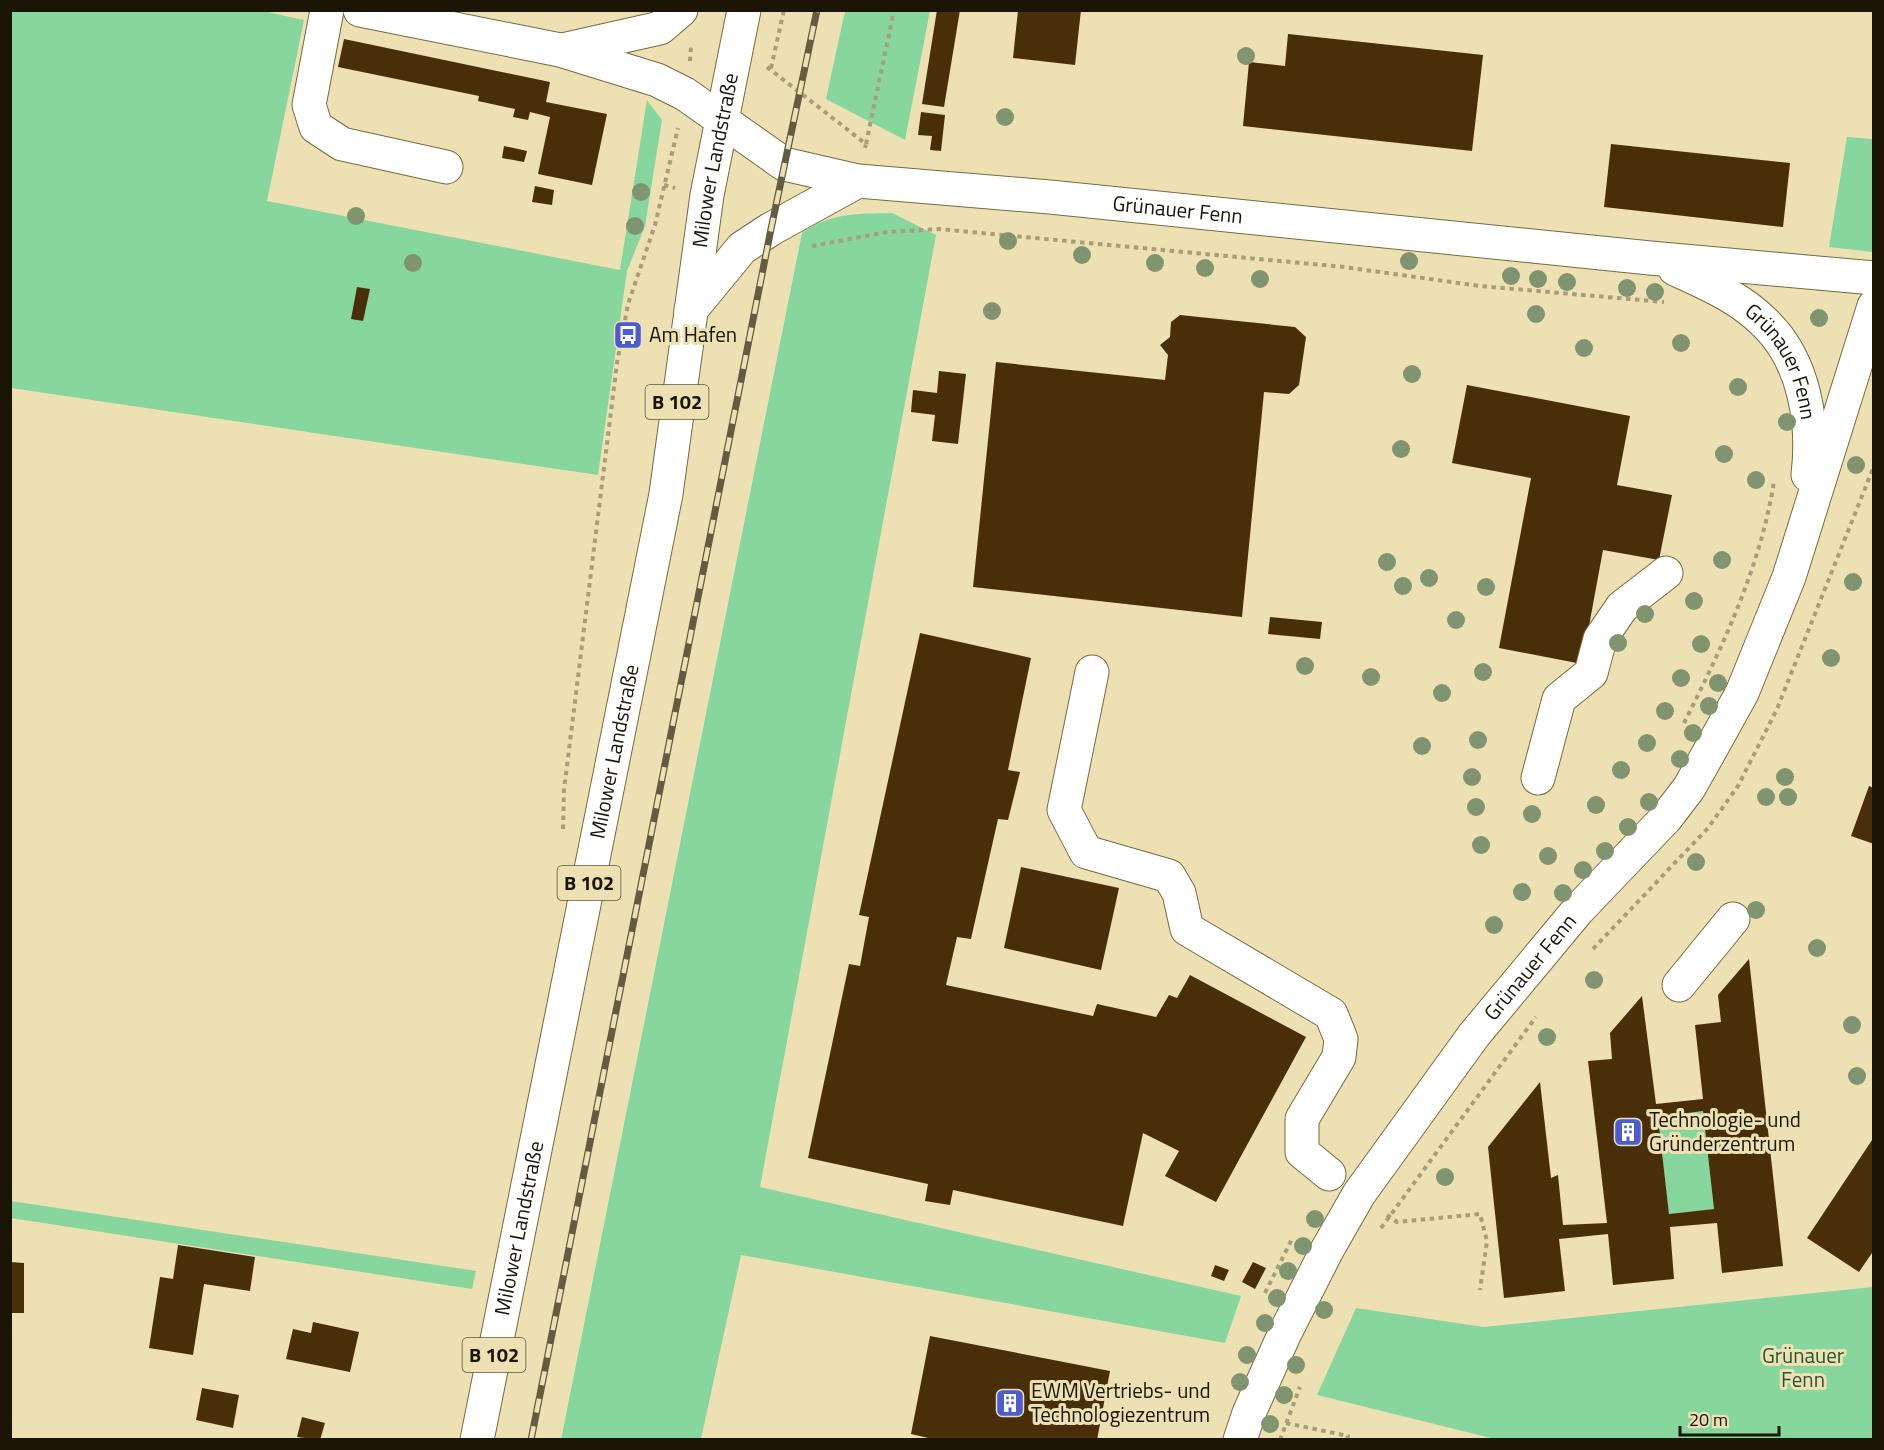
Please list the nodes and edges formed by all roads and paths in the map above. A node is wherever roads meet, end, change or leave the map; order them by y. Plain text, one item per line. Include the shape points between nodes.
1 (327, 10) edge
2 (360, 10) edge
3 (744, 10) edge
4 (784, 10) edge
5 (894, 10) edge
6 (508, 25) edge
7 (686, 25) edge
8 (560, 50) junction
9 (692, 51) junction
10 (733, 60) junction
11 (771, 68) junction
12 (686, 94) junction
13 (722, 119) junction
14 (866, 144) junction
15 (447, 167) dead end
16 (858, 181) junction
17 (664, 185) junction
18 (707, 195) junction
19 (771, 229) junction
20 (1650, 258) junction
21 (1874, 278) edge
22 (1667, 303) dead end
23 (1874, 306) edge
24 (692, 310) junction
25 (1774, 476) dead end
26 (1802, 531) junction
27 (1666, 573) dead end
28 (1092, 672) dead end
29 (1683, 725) dead end
30 (1538, 778) dead end
31 (563, 833) dead end
32 (1733, 919) dead end
33 (1679, 985) dead end
34 (1329, 1174) dead end
35 (1359, 1194) junction
36 (1480, 1290) dead end
37 (1286, 1423) dead end
38 (477, 1440) edge
39 (1240, 1440) edge
40 (1347, 1440) edge

1 - 15 street via 309,105 316,127 342,144
2 - 6 street
3 - 10 street, Milower Landstraße / B 102
4 - 11 path
5 - 14 path
6 - 8 street
7 - 8 street
7 - 9 path
8 - 12 street via 657,80
9 - 10 path
9 - 12 path
10 - 11 path
10 - 13 street, Milower Landstraße / B 102
11 - 14 path
12 - 13 street
12 - 17 path
13 - 16 street, Grünauer Fenn via 784,164
13 - 18 street, Milower Landstraße / B 102
14 - 16 path
16 - 19 street, Milower Landstraße
16 - 20 street, Grünauer Fenn
17 - 18 path
17 - 31 path via 628,304 617,363 564,790
18 - 24 street, Milower Landstraße / B 102
19 - 22 path via 792,250 887,232 939,229 1344,267 1480,286
19 - 24 street, Milower Landstraße via 742,248
20 - 21 street, Grünauer Fenn
20 - 26 street, Grünauer Fenn via 1718,288 1767,324 1784,346 1799,379 1812,444
23 - 26 street, Grünauer Fenn
24 - 38 street, Milower Landstraße / B 102 via 680,373 666,494
25 - 29 path via 1768,520 1741,595 1714,665
26 - 35 street, Grünauer Fenn via 1789,577 1742,693 1689,788 1666,818 1578,910 1474,1035
27 - 30 street via 1623,607 1600,639 1591,673 1559,699
28 - 34 street via 1064,810 1086,852 1169,876 1179,893 1187,929 1331,1014 1341,1039 1339,1058 1302,1119 1302,1152
32 - 33 street
35 - 36 path via 1397,1222 1480,1214 1487,1241
35 - 39 street, Grünauer Fenn via 1284,1335
37 - 40 path via 1348,1436

